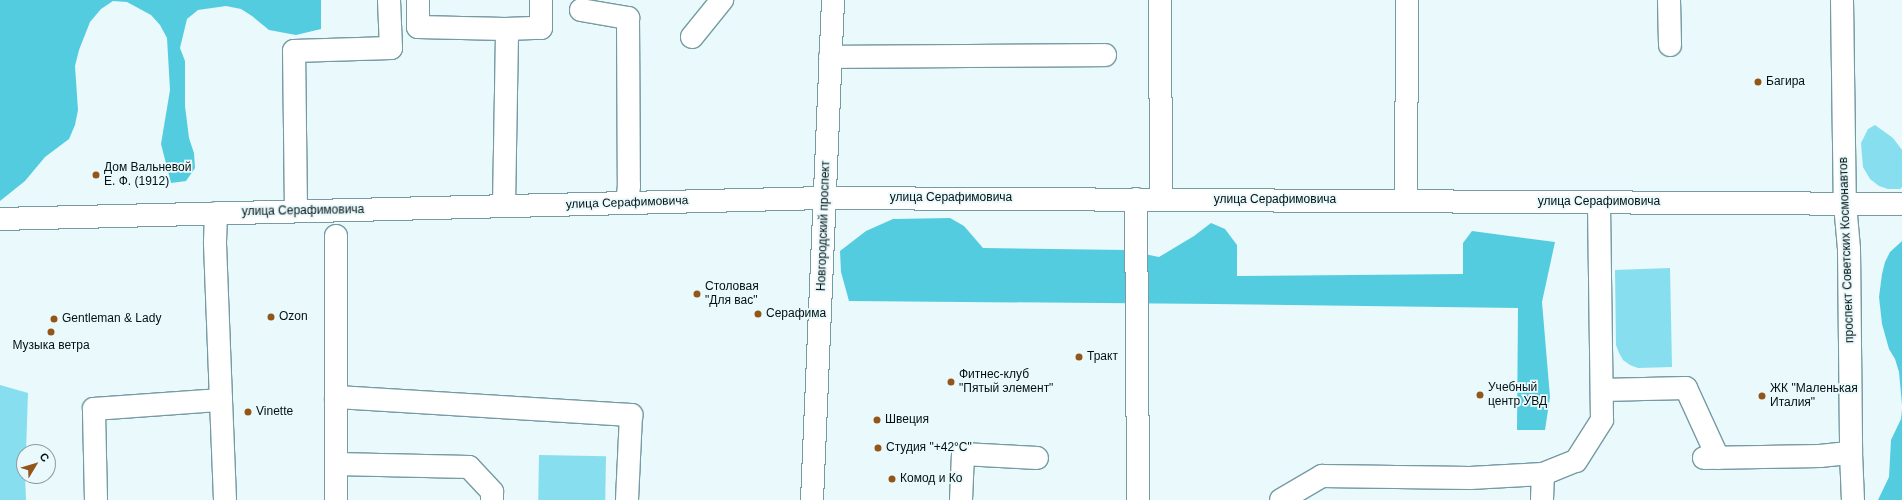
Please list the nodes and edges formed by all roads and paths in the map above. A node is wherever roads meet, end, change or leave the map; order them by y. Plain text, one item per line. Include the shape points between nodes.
1 (389, 0) edge
2 (418, 0) edge
3 (541, 0) edge
4 (722, 0) edge
5 (829, 0) edge
6 (1160, 0) edge
7 (1407, 0) edge
8 (1669, 0) edge
9 (1842, 0) edge
10 (581, 10) dead end
11 (505, 29) junction
12 (692, 36) dead end
13 (1670, 45) dead end
14 (1105, 56) dead end
15 (830, 57) junction
16 (825, 198) junction
17 (1136, 199) junction
18 (1161, 200) junction
19 (1406, 201) junction
20 (1599, 202) junction
21 (627, 203) junction
22 (1845, 204) junction
23 (1902, 204) edge
24 (504, 206) junction
25 (296, 211) junction
26 (216, 213) junction
27 (0, 219) edge
28 (336, 236) dead end
29 (1602, 390) junction
30 (336, 397) junction
31 (221, 400) junction
32 (1851, 453) junction
33 (1036, 458) dead end
34 (336, 464) junction
35 (1543, 474) junction
36 (96, 500) edge
37 (225, 500) edge
38 (336, 500) edge
39 (492, 500) edge
40 (627, 500) edge
41 (812, 500) edge
42 (961, 500) edge
43 (1138, 500) edge
44 (1281, 500) edge
45 (1542, 500) edge
46 (1853, 500) edge

1 - 25 street via 391,48 294,51
2 - 11 street via 418,27
3 - 11 street via 541,28
4 - 12 street
5 - 15 street, Новгородский проспект
6 - 18 street
7 - 19 street
8 - 13 street
9 - 22 street, проспект Советских Космонавтов
10 - 21 street via 628,18
11 - 24 street via 507,38
14 - 15 street
15 - 16 street, Новгородский проспект
16 - 17 street, улица Серафимовича
16 - 21 street, улица Серафимовича
16 - 41 street, Новгородский проспект
17 - 18 street, улица Серафимовича
17 - 43 street
18 - 19 street, улица Серафимовича
19 - 20 street, улица Серафимовича
20 - 22 street, улица Серафимовича
20 - 29 street
21 - 24 street, улица Серафимовича
22 - 23 street, улица Серафимовича
22 - 32 street, проспект Советских Космонавтов via 1849,249
24 - 25 street, улица Серафимовича
25 - 26 street, улица Серафимовича
26 - 27 street, улица Серафимовича
26 - 31 street
28 - 30 street
29 - 32 street via 1686,388 1710,458
29 - 35 street via 1602,420 1576,461
30 - 34 street
30 - 40 street via 630,416
31 - 36 street via 94,409
31 - 37 street
32 - 46 street, проспект Советских Космонавтов
33 - 42 street via 963,454
34 - 38 street
34 - 39 street via 469,467 492,492
35 - 44 street via 1470,478 1322,476
35 - 45 street

